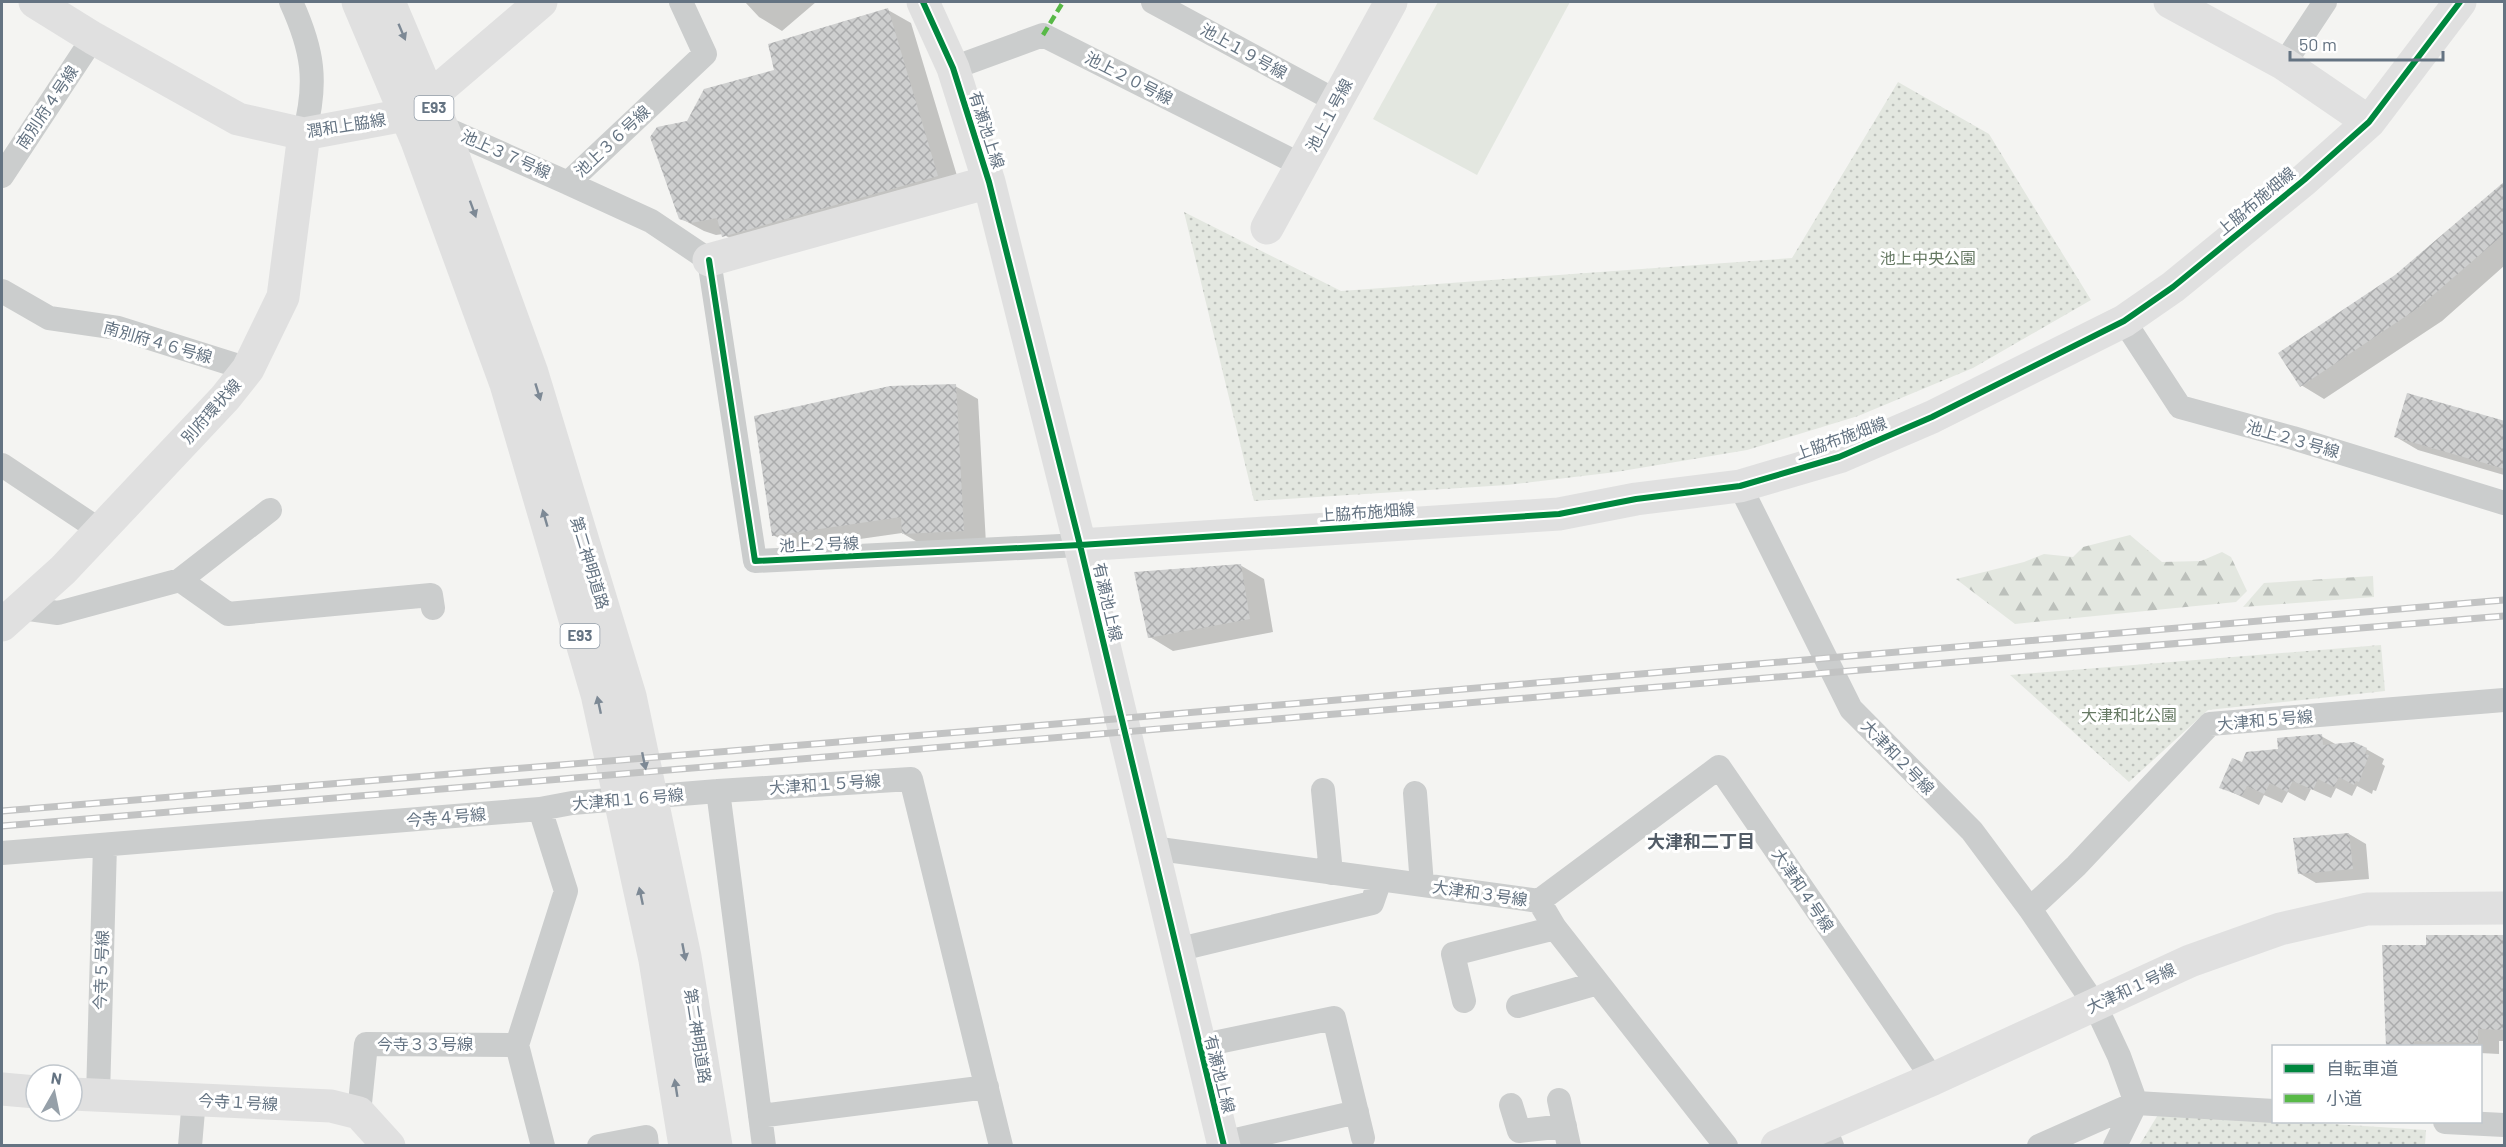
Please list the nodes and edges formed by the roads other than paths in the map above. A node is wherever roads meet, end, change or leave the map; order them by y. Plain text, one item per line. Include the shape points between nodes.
1 (36, 2) edge
2 (291, 2) edge
3 (358, 2) edge
4 (388, 2) edge
5 (541, 2) edge
6 (681, 2) edge
7 (923, 2) edge
8 (1153, 2) edge
9 (1391, 2) edge
10 (2170, 2) edge
11 (2325, 2) edge
12 (2460, 2) edge
13 (93, 38) junction
14 (2284, 64) junction
15 (953, 68) junction
16 (1336, 100) junction
17 (2369, 122) junction
18 (413, 128) junction
19 (304, 134) junction
20 (1301, 165) junction
21 (4, 166) edge
22 (989, 182) junction
23 (568, 183) junction
24 (1267, 228) dead end
25 (709, 260) junction
26 (2, 291) edge
27 (2124, 321) junction
28 (248, 369) junction
29 (3, 468) edge
30 (1740, 486) junction
31 (2505, 503) edge
32 (270, 510) dead end
33 (101, 531) junction
34 (1080, 544) junction
35 (180, 580) junction
36 (433, 608) dead end
37 (12, 616) edge
38 (2505, 700) edge
39 (1323, 790) dead end
40 (718, 791) junction
41 (1415, 792) dead end
42 (540, 809) junction
43 (105, 845) junction
44 (1152, 848) junction
45 (2, 853) edge
46 (1331, 873) junction
47 (1380, 880) junction
48 (1422, 885) junction
49 (1539, 902) junction
50 (2030, 909) junction
51 (2505, 909) edge
52 (1555, 928) junction
53 (1176, 950) junction
54 (1598, 983) junction
55 (1464, 1001) dead end
56 (2095, 1005) junction
57 (1518, 1006) dead end
58 (517, 1045) junction
59 (1199, 1046) junction
60 (1933, 1079) junction
61 (987, 1087) junction
62 (2, 1089) edge
63 (24, 1091) edge
64 (85, 1095) edge
65 (194, 1099) junction
66 (1559, 1100) dead end
67 (2136, 1103) junction
68 (1512, 1105) dead end
69 (2272, 1111) edge
70 (1357, 1112) junction
71 (359, 1113) junction
72 (760, 1116) junction
73 (2465, 1123) edge
74 (2505, 1125) edge
75 (1827, 1135) edge
76 (1567, 1136) edge
77 (1363, 1138) dead end
78 (1223, 1144) edge
79 (190, 1146) edge
80 (389, 1146) edge
81 (543, 1146) edge
82 (600, 1146) edge
83 (647, 1146) edge
84 (685, 1146) edge
85 (716, 1146) edge
86 (764, 1146) edge
87 (1001, 1146) edge
88 (1726, 1146) edge
89 (1777, 1146) edge
90 (2039, 1146) edge
91 (2115, 1146) edge

1 - 13 main road, 潤和上脇線
2 - 19 street via 305,33 313,68 312,104
3 - 18 main road, 第二神明道路 / E93
4 -> 85 main road, 第二神明道路 / E93 via 453,154 532,373 630,696 685,957
5 - 18 main road, 潤和上脇線
6 - 23 street, 池上３６号線 via 705,54
7 - 15 main road, 有瀬池上線
8 - 16 street, 池上１９号線
9 - 16 main road, 池上１号線
10 - 14 main road
11 - 14 street
12 - 17 main road, 上脇布施畑線
13 - 19 main road, 潤和上脇線 via 238,119
13 - 21 street, 南別府４号線
14 - 17 main road
15 - 20 street, 池上２０号線 via 1043,35
15 - 22 main road, 有瀬池上線
16 - 20 main road, 池上１号線
17 - 27 main road, 上脇布施畑線 via 2182,280
18 - 19 main road, 潤和上脇線
18 - 23 street, 池上３７号線 via 463,134
84 -> 18 main road, 第二神明道路 / E93 via 655,960 597,694 506,384
19 - 28 main road, 別府環状線 via 283,297
20 - 24 main road, 池上１号線
22 - 25 main road
22 - 34 main road, 有瀬池上線
23 - 25 street, 池上３６号線 via 651,221
25 - 34 street, 池上２号線 via 755,561
26 - 28 street, 南別府４６号線 via 49,318 118,328
27 - 30 main road, 上脇布施畑線 via 1932,417 1839,457
27 - 31 street, 池上２３号線 via 2180,407
28 - 33 main road, 別府環状線
29 - 33 street
30 - 34 main road, 上脇布施畑線 via 1636,499 1559,514
30 - 50 street, 大津和２号線 via 1851,709 1972,831
32 - 35 street
33 - 37 main road, 別府環状線
34 - 44 main road, 有瀬池上線
35 - 36 street via 228,615 431,595
35 - 37 street via 58,613
38 - 50 street, 大津和５号線 via 2210,724
39 - 46 street
40 - 42 street, 大津和１６号線
40 - 61 street, 大津和１５号線 via 911,779
40 - 72 street
41 - 48 street
42 - 43 street, 今寺４号線
42 - 58 street via 566,891
43 - 45 street, 今寺４号線
43 - 64 street, 今寺５号線
44 - 46 street, 大津和３号線
44 - 53 main road, 有瀬池上線
46 - 47 street, 大津和３号線
47 - 48 street, 大津和３号線
47 - 53 street via 1372,903
48 - 49 street, 大津和３号線
49 - 52 street, 大津和３号線
49 - 60 street, 大津和４号線 via 1719,767
50 - 56 street, 大津和２号線
51 - 56 main road, 大津和１号線 via 2367,909 2280,929 2190,960
52 - 54 street, 大津和３号線
52 - 55 street via 1453,954
53 - 59 main road, 有瀬池上線
54 - 57 street
54 - 88 street, 大津和３号線
56 - 60 main road, 大津和１号線
56 - 67 street, 大津和２号線
58 - 71 street, 今寺３３号線 via 366,1044
58 - 81 street
59 - 70 street via 1334,1018
59 - 78 main road, 有瀬池上線
60 - 75 main road, 大津和１号線
61 - 72 street
61 - 87 street, 大津和１５号線
62 - 63 main road
64 - 65 main road, 今寺１号線
65 - 71 main road, 今寺１号線 via 331,1106
65 - 79 street
66 - 76 street
67 - 69 street
67 - 90 street
67 - 91 street
68 - 76 street via 1519,1131
70 - 77 street
70 - 78 street
71 - 80 main road
72 - 86 street
73 - 74 street
75 - 89 main road, 大津和１号線
82 - 83 street via 646,1137

